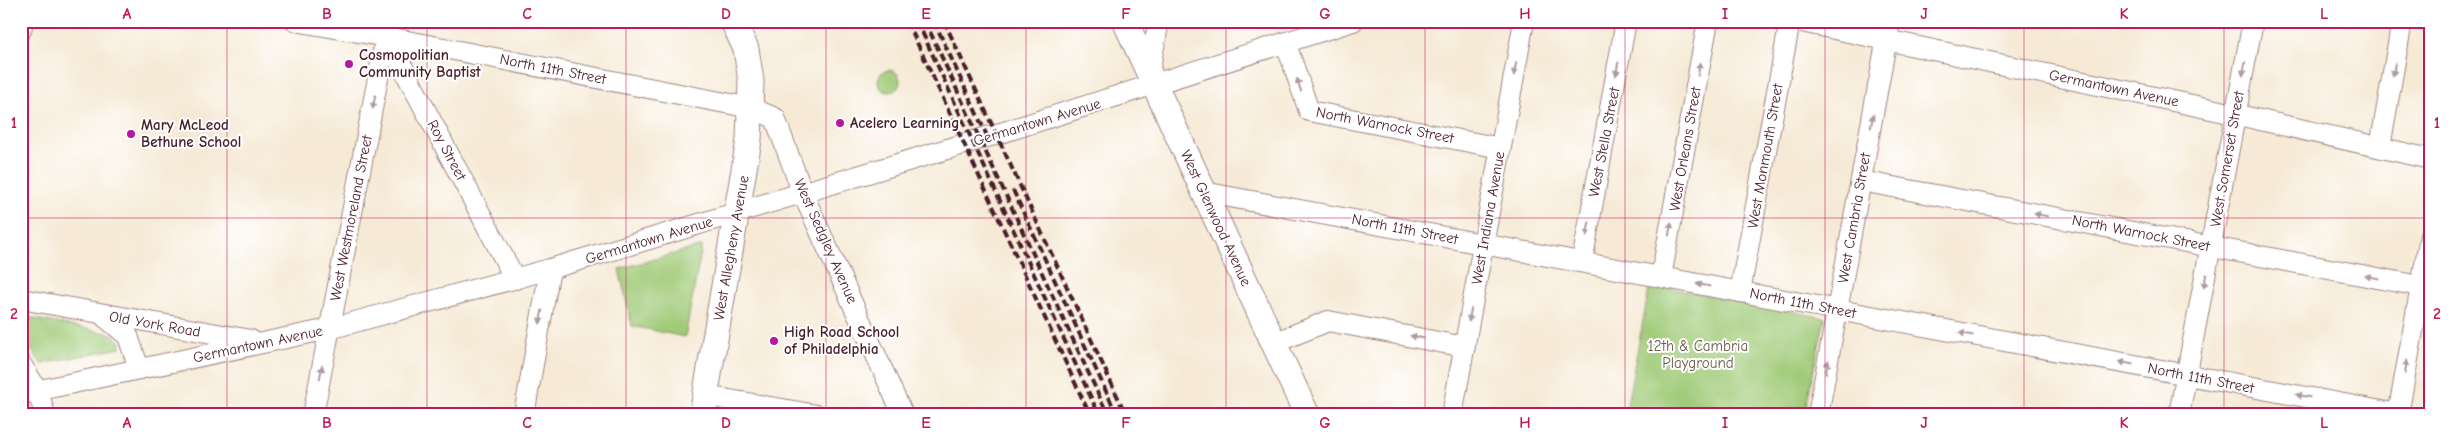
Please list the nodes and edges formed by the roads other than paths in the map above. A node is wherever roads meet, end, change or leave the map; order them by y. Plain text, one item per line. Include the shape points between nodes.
1 (23, 21) edge
2 (296, 21) edge
3 (733, 21) edge
4 (1125, 21) edge
5 (1159, 21) edge
6 (1353, 21) edge
7 (1524, 21) edge
8 (1626, 21) edge
9 (1708, 21) edge
10 (1790, 21) edge
11 (1797, 21) edge
12 (2253, 21) edge
13 (2402, 21) edge
14 (385, 26) edge
15 (21, 30) edge
16 (1888, 30) edge
17 (1286, 44) junction
18 (1151, 79) junction
19 (751, 108) junction
20 (2235, 114) junction
21 (2380, 147) junction
22 (1501, 148) junction
23 (2430, 159) edge
24 (1861, 181) junction
25 (1203, 192) junction
26 (803, 194) junction
27 (736, 214) junction
28 (2430, 236) edge
29 (1483, 244) junction
30 (2211, 246) junction
31 (1582, 262) junction
32 (550, 269) junction
33 (1661, 277) junction
34 (515, 279) junction
35 (2420, 286) junction
36 (1740, 292) junction
37 (21, 299) edge
38 (1837, 310) junction
39 (101, 314) junction
40 (329, 329) junction
41 (268, 342) junction
42 (1274, 343) junction
43 (1465, 347) junction
44 (21, 364) edge
45 (139, 369) junction
46 (2187, 375) junction
47 (30, 392) edge
48 (704, 405) edge
49 (2399, 414) edge
50 (45, 415) edge
51 (312, 415) edge
52 (524, 415) edge
53 (817, 415) edge
54 (903, 415) edge
55 (1307, 415) edge
56 (1452, 415) edge
57 (1818, 415) edge
58 (2179, 415) edge

1 - 15 street
2 - 14 street, North 11th Street
3 - 19 main road, West Allegheny Avenue via 746,49
4 - 18 main road, West Glenwood Avenue
5 - 18 street
6 - 17 street, Germantown Avenue
7 -> 22 street, West Indiana Avenue
8 -> 31 street, West Stella Street
33 -> 9 street, West Orleans Street
10 - 36 street, West Monmouth Street
11 - 16 street, Germantown Avenue
12 -> 20 street, West Somerset Street
13 -> 21 street
14 - 19 street, North 11th Street
14 - 34 street, Roy Street
14 -> 40 street, West Westmoreland Street
16 - 20 street, Germantown Avenue
24 -> 16 street, West Cambria Street
17 - 18 street, Germantown Avenue
22 -> 17 street, North Warnock Street via 1309,111
18 - 25 main road, West Glenwood Avenue
18 - 26 street, Germantown Avenue
19 - 26 street, West Sedgley Avenue via 775,118
19 - 27 main road, West Allegheny Avenue
20 - 21 street, Germantown Avenue
20 - 30 street, West Somerset Street
21 - 23 street, Germantown Avenue
22 - 29 street, West Indiana Avenue
30 -> 24 street, North Warnock Street
24 - 38 street, West Cambria Street
25 - 29 street, North 11th Street
25 - 42 main road, West Glenwood Avenue
26 - 27 street, Germantown Avenue
26 - 54 street, West Sedgley Avenue
27 - 32 street, Germantown Avenue
27 - 48 main road, West Allegheny Avenue
28 - 35 street
29 - 31 street, North 11th Street
29 -> 43 street, West Indiana Avenue
35 -> 30 street, North Warnock Street
30 -> 46 street, West Somerset Street
31 - 33 street, North 11th Street
32 - 34 street, Germantown Avenue
32 -> 52 street
36 -> 33 street, North 11th Street
34 - 40 street, Germantown Avenue
49 -> 35 street
36 - 38 street, North 11th Street
37 - 39 street, Old York Road
46 -> 38 street, North 11th Street
57 -> 38 street, West Cambria Street
39 - 41 street, Old York Road
39 - 45 street, Old York Road via 128,336
40 - 41 street, Germantown Avenue
51 -> 40 street, West Westmoreland Street
41 - 45 street, Germantown Avenue
43 -> 42 street via 1328,321
42 - 55 main road, West Glenwood Avenue
43 - 56 street, West Indiana Avenue
44 - 47 street
45 - 47 street, Germantown Avenue
49 -> 46 street, North 11th Street
46 - 58 street, West Somerset Street
47 - 50 street
48 - 53 street

